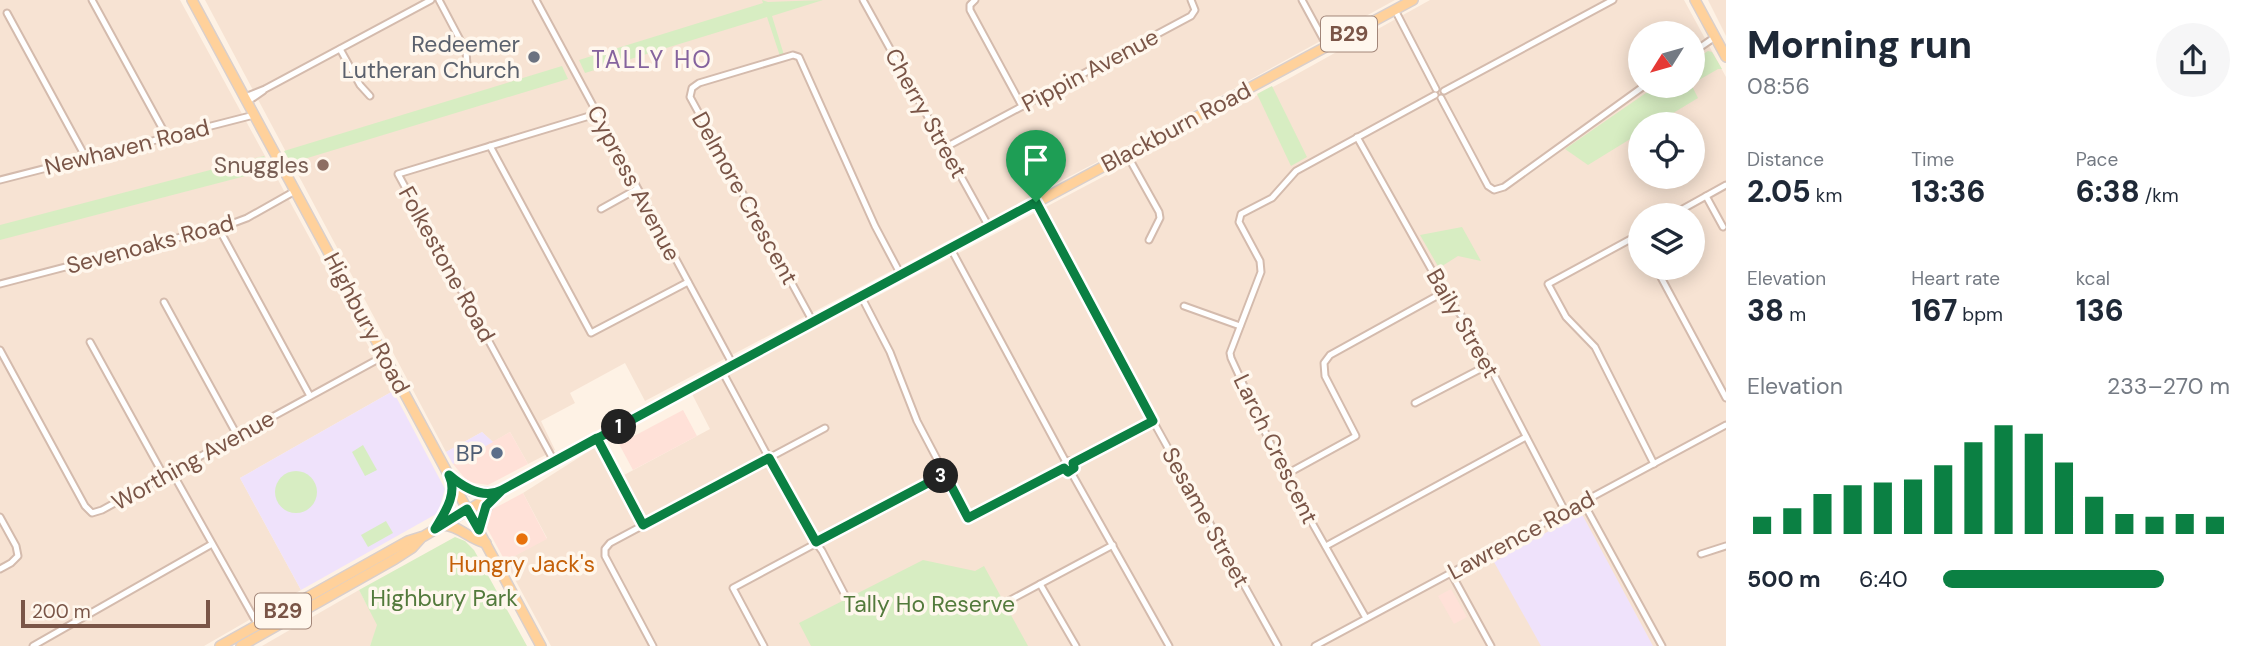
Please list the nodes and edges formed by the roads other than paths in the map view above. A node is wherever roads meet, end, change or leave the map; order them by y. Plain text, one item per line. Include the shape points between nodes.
1 (92, 0) edge
2 (192, 0) edge
3 (430, 0) edge
4 (439, 0) edge
5 (536, 0) edge
6 (863, 0) edge
7 (975, 0) edge
8 (1191, 0) edge
9 (1302, 0) edge
10 (1413, 0) edge
11 (1613, 0) edge
12 (1695, 0) edge
13 (1395, 10) junction
14 (7, 13) dead end
15 (1715, 37) junction
16 (1705, 44) edge
17 (1327, 46) junction
18 (340, 48) junction
19 (1726, 57) edge
20 (467, 65) dead end
21 (1437, 94) junction
22 (370, 96) dead end
23 (1628, 98) edge
24 (246, 100) junction
25 (1022, 106) junction
26 (596, 114) junction
27 (254, 115) junction
28 (167, 137) junction
29 (1357, 137) junction
30 (490, 146) junction
31 (946, 147) junction
32 (1126, 153) junction
33 (86, 158) junction
34 (0, 180) edge
35 (1726, 185) edge
36 (637, 189) junction
37 (295, 191) junction
38 (1706, 196) junction
39 (1036, 202) junction
40 (1693, 203) edge
41 (601, 209) dead end
42 (218, 227) junction
43 (989, 227) junction
44 (1723, 227) dead end
45 (1149, 240) dead end
46 (1628, 241) edge
47 (951, 248) junction
48 (901, 275) junction
49 (1662, 280) edge
50 (688, 282) junction
51 (0, 284) edge
52 (1444, 292) junction
53 (861, 296) junction
54 (164, 302) dead end
55 (1184, 306) dead end
56 (813, 322) junction
57 (1240, 326) junction
58 (90, 342) dead end
59 (0, 350) edge
60 (384, 356) junction
61 (733, 365) junction
62 (1488, 365) junction
63 (722, 371) junction
64 (310, 396) junction
65 (1726, 398) edge
66 (1415, 403) dead end
67 (1153, 421) junction
68 (1726, 425) edge
69 (825, 428) dead end
70 (237, 436) junction
71 (597, 438) junction
72 (1527, 438) junction
73 (769, 458) junction
74 (554, 461) junction
75 (1073, 463) junction
76 (1654, 464) junction
77 (1065, 465) junction
78 (1071, 471) junction
79 (172, 472) junction
80 (945, 474) junction
81 (1285, 475) junction
82 (164, 476) junction
83 (452, 479) junction
84 (499, 491) junction
85 (1583, 502) junction
86 (467, 509) junction
87 (1565, 511) junction
88 (0, 517) edge
89 (643, 525) junction
90 (438, 527) junction
91 (479, 530) junction
92 (816, 542) junction
93 (485, 543) junction
94 (212, 544) junction
95 (1113, 545) junction
96 (1726, 545) edge
97 (1326, 546) junction
98 (1701, 554) dead end
99 (0, 569) edge
100 (1451, 573) junction
101 (1040, 584) junction
102 (846, 597) dead end
103 (1001, 605) dead end
104 (1366, 618) junction
105 (261, 629) junction
106 (33, 646) edge
107 (220, 646) edge
108 (241, 646) edge
109 (541, 646) edge
110 (653, 646) edge
111 (764, 646) edge
112 (1076, 646) edge
113 (1169, 646) edge
114 (1278, 646) edge
115 (1315, 646) edge
116 (1491, 646) edge
117 (1662, 646) edge

1 - 28 street
2 - 24 main road, Highbury Road
3 - 18 street
4 - 20 street via 466,51
5 - 26 street, Cypress Avenue
6 - 31 street, Cherry Street
7 - 25 street via 970,10
8 - 25 street, Pippin Avenue via 1195,10 1191,16
9 - 17 street
10 - 13 main road, Blackburn Road / B29
11 - 21 street
12 - 15 main road
13 - 17 main road, Blackburn Road / B29
13 - 21 street
14 - 33 street
15 - 16 street
15 - 19 main road
17 - 32 main road, Blackburn Road / B29
18 - 22 street
18 - 24 street
21 - 23 street via 1494,190
21 - 29 street, Larch Crescent
24 - 27 main road, Highbury Road
25 - 31 street, Pippin Avenue
26 - 30 street, Folkestone Road
26 - 36 street, Cypress Avenue
27 - 28 street, Newhaven Road
27 - 37 main road, Highbury Road
28 - 33 street, Newhaven Road
29 - 52 street, Baily Street
29 - 57 street, Larch Crescent via 1296,171 1272,198 1241,214 1238,222 1260,261 1261,272
30 - 50 street via 591,333
30 - 74 street, Folkestone Road via 398,174
31 - 43 street, Cherry Street
32 - 39 main road, Blackburn Road / B29
32 - 45 street via 1159,212
33 - 34 street, Newhaven Road
35 - 38 street
36 - 41 street
36 - 50 street, Cypress Avenue
37 - 42 street, Sevenoaks Road via 247,218
37 - 60 main road, Highbury Road
38 - 40 street
38 - 44 street
39 - 43 main road, Blackburn Road / B29
39 - 67 street, Sesame Street
42 - 51 street, Sevenoaks Road
42 - 64 street
43 - 47 main road, Blackburn Road / B29
46 - 76 street via 1549,284 1566,317 1595,347
47 - 48 main road, Blackburn Road / B29
47 - 77 street
48 - 53 main road, Blackburn Road / B29
48 - 56 street, Delmore Crescent via 799,57 699,83 690,97
49 - 65 street
50 - 61 street, Cypress Avenue
52 - 62 street, Baily Street via 1468,325
52 - 81 street via 1330,355 1324,363 1325,376 1356,436
53 - 56 main road, Blackburn Road / B29
53 - 80 street
54 - 70 street
55 - 57 street
56 - 61 main road, Blackburn Road / B29
57 - 81 street, Larch Crescent via 1231,358
58 - 82 street
59 - 82 street, Worthing Avenue via 92,513
60 - 64 street, Worthing Avenue
60 - 83 main road, Highbury Road
61 - 63 main road, Blackburn Road / B29
62 - 66 street
62 - 72 street, Baily Street
63 - 71 main road, Blackburn Road / B29
63 - 73 street
64 - 70 street, Worthing Avenue
67 - 75 street
67 - 114 street, Sesame Street
68 - 76 street, Lawrence Road
69 - 73 street
70 - 79 street, Worthing Avenue
71 - 74 main road, Blackburn Road / B29
71 - 89 street
72 - 87 street, Baily Street
72 - 97 street
73 - 89 street
73 - 92 street
74 - 84 main road, Blackburn Road / B29
75 - 77 street
75 - 78 street
76 - 85 street, Lawrence Road
77 - 78 street
77 - 80 street via 968,518
78 - 95 street
79 - 82 street, Worthing Avenue
79 - 94 street
80 - 92 street
81 - 97 street, Larch Crescent
83 - 84 main road via 471,491
83 - 86 main road, Highbury Road
83 - 90 main road via 450,503
84 - 86 main road, Blackburn Road / B29
84 - 91 main road via 486,506
85 - 87 street, Lawrence Road
85 - 117 street
86 - 90 main road, Blackburn Road / B29
86 - 91 main road, Highbury Road
87 - 100 street, Lawrence Road
88 - 99 street via 18,555
89 - 110 street via 604,549
90 - 93 main road via 453,526
90 - 105 main road, Blackburn Road / B29 via 396,559
91 - 93 main road, Highbury Road
92 - 102 street
92 - 111 street via 733,587
93 - 109 main road, Highbury Road
94 - 105 street
94 - 106 street
95 - 101 street
95 - 113 street
96 - 98 street
97 - 104 street, Larch Crescent
100 - 104 street, Lawrence Road
100 - 116 street
101 - 103 street
101 - 112 street
104 - 115 street, Lawrence Road
105 - 107 main road, Blackburn Road / B29
105 - 108 main road, Blackburn Road / B29

